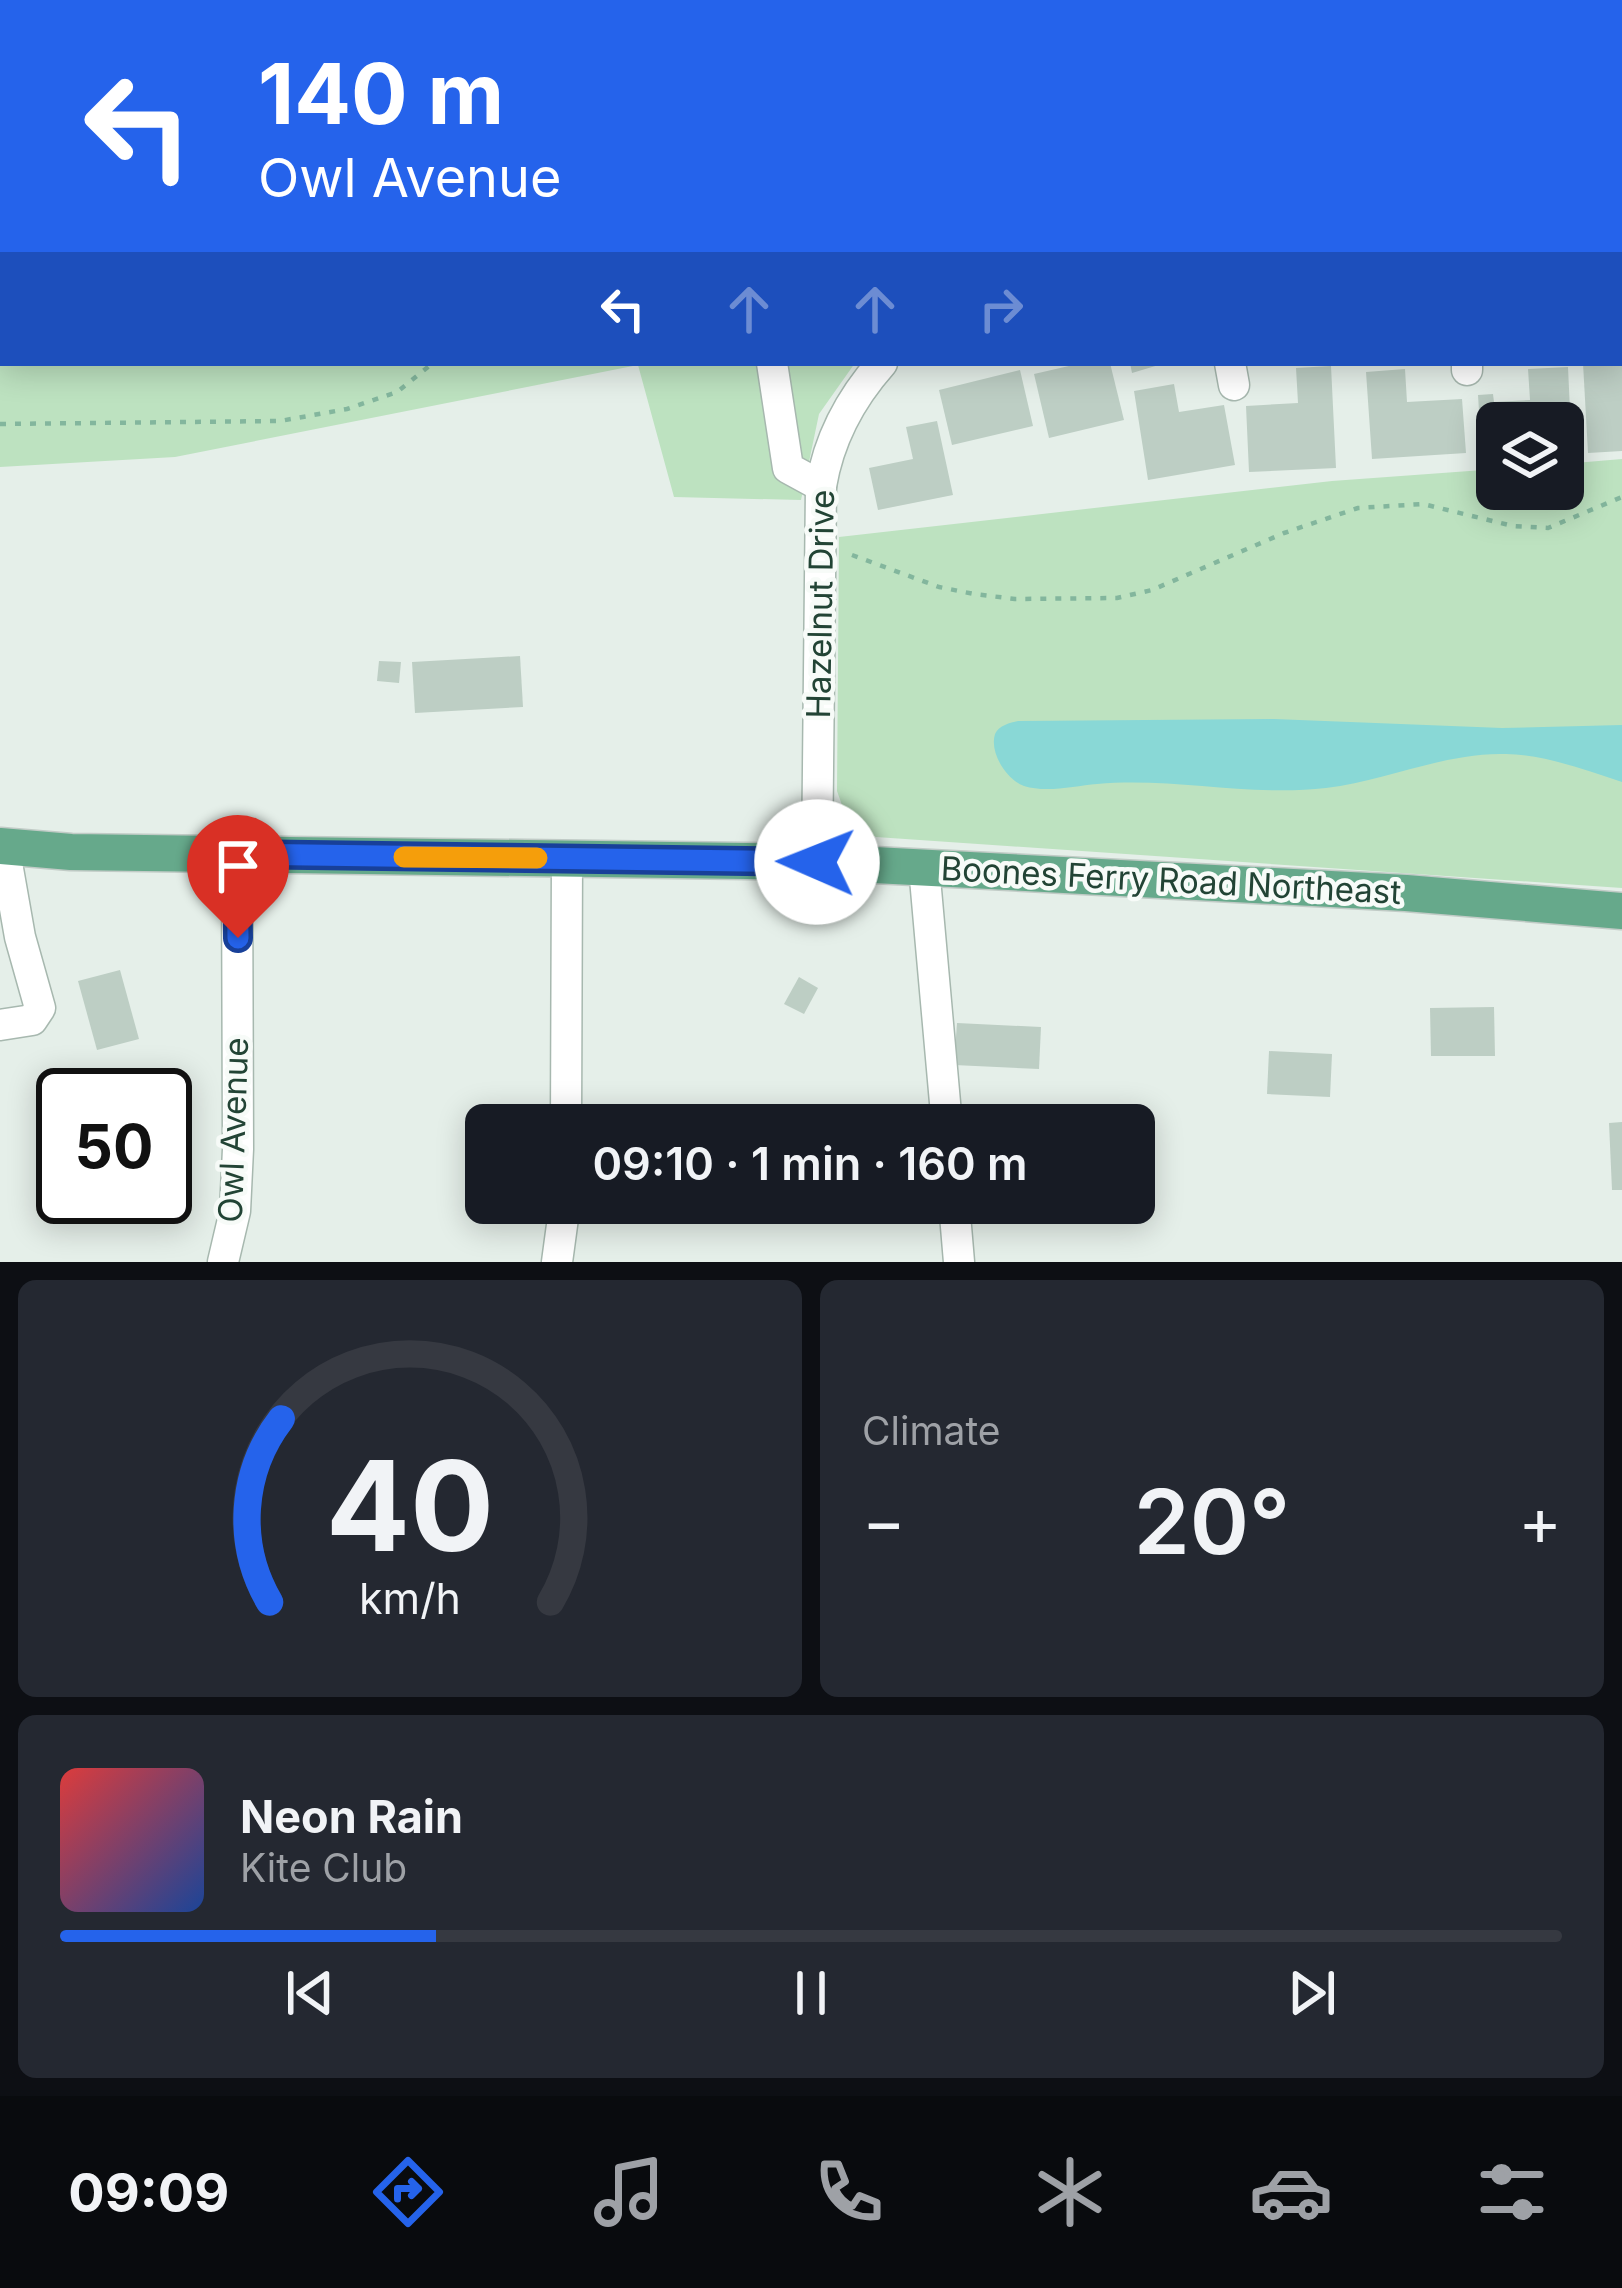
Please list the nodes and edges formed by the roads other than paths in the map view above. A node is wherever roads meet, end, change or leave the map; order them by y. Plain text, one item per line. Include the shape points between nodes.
1 (772, 366) edge
2 (880, 366) edge
3 (820, 486) junction
4 (2, 846) edge
5 (237, 854) junction
6 (567, 858) junction
7 (817, 862) junction
8 (923, 867) junction
9 (1622, 911) edge
10 (0, 1025) edge
11 (566, 1104) edge
12 (945, 1104) edge
13 (563, 1224) edge
14 (956, 1224) edge
15 (223, 1262) edge
16 (557, 1262) edge
17 (959, 1262) edge

1 - 3 street via 788,468
2 - 3 street, Hazelnut Drive via 841,422
3 - 7 street, Hazelnut Drive
4 - 5 main road, Boones Ferry Road Northeast
4 - 10 street via 40,1008 32,1020
5 - 6 main road, Boones Ferry Road Northeast
5 - 15 street, Owl Avenue via 238,1149
6 - 7 main road, Boones Ferry Road Northeast
6 - 11 street
7 - 8 main road, Boones Ferry Road Northeast
8 - 9 main road, Boones Ferry Road Northeast
8 - 12 street
13 - 16 street
14 - 17 street

